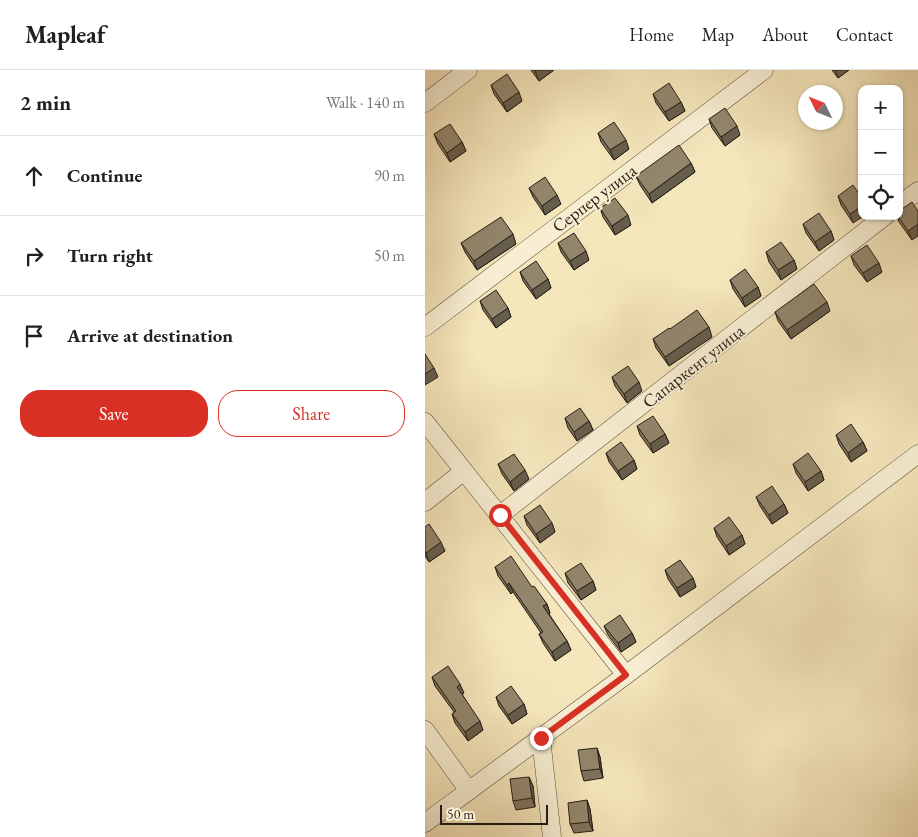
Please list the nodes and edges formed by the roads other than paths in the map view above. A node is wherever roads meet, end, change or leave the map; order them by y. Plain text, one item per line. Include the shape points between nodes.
1 (468, 70) edge
2 (763, 70) edge
3 (425, 103) edge
4 (918, 191) edge
5 (903, 202) edge
6 (880, 220) edge
7 (425, 327) edge
8 (425, 422) edge
9 (918, 454) edge
10 (464, 471) junction
11 (425, 502) edge
12 (500, 515) junction
13 (626, 675) junction
14 (425, 730) edge
15 (541, 738) junction
16 (469, 791) junction
17 (425, 823) edge
18 (552, 837) edge

1 - 3 street
2 - 7 street, Серпер улица
4 - 5 street
6 - 12 street, Сапаркент улица
8 - 10 street
9 - 13 street
10 - 11 street
10 - 12 street
12 - 13 street
13 - 15 street
14 - 16 street
15 - 16 street
15 - 18 street
16 - 17 street

